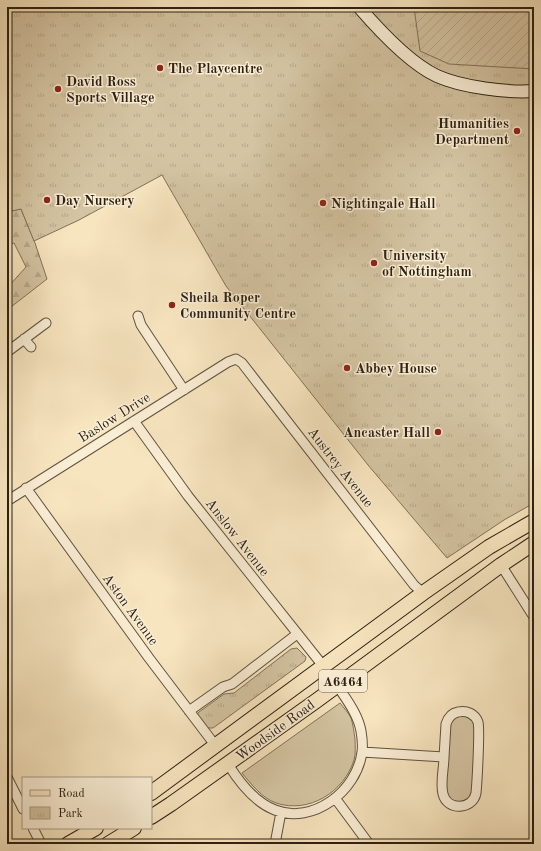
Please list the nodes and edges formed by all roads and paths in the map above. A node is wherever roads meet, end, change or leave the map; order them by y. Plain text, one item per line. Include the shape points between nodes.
1 (359, 7) edge
2 (534, 91) edge
3 (138, 316) dead end
4 (46, 323) dead end
5 (24, 339) junction
6 (31, 348) dead end
7 (7, 352) edge
8 (236, 360) joint
9 (184, 390) junction
10 (134, 421) junction
11 (26, 488) junction
12 (7, 500) edge
13 (534, 521) edge
14 (534, 543) edge
15 (489, 547) junction
16 (501, 565) junction
17 (423, 593) junction
18 (534, 617) edge
19 (297, 634) junction
20 (324, 667) junction
21 (337, 685) junction
22 (189, 711) junction
23 (215, 745) junction
24 (362, 752) junction
25 (444, 757) junction
26 (228, 764) junction
27 (7, 777) edge
28 (152, 792) edge
29 (335, 798) junction
30 (22, 807) edge
31 (281, 812) junction
32 (152, 816) edge
33 (34, 829) edge
34 (94, 829) edge
35 (132, 829) edge
36 (41, 844) edge
37 (68, 844) edge
38 (108, 844) edge
39 (275, 844) edge
40 (369, 844) edge

1 - 2 street via 406,54 437,76 487,88
3 - 9 street via 141,325
4 - 5 street
5 - 6 street
5 - 7 street
8 - 9 street, Baslow Drive via 228,362
8 - 17 street, Austrey Avenue via 242,362
9 - 10 street, Baslow Drive
10 - 11 street, Baslow Drive
10 - 19 street, Anslow Avenue via 188,496
11 - 12 street, Baslow Drive
11 - 22 street, Aston Avenue
13 - 15 main road, Woodside Road / A6464
14 - 16 main road, Woodside Road / A6464
15 - 16 main road
15 - 17 main road, Woodside Road / A6464
16 - 18 street
16 - 21 main road, Woodside Road / A6464
17 - 20 main road, Woodside Road / A6464
19 - 20 street, Anslow Avenue
19 - 22 street via 232,684 223,687
20 - 21 main road
20 - 23 main road, Woodside Road / A6464
21 - 24 street via 356,715 361,730
21 - 26 main road, Woodside Road / A6464
22 - 23 street, Aston Avenue
23 - 28 main road, Woodside Road / A6464
24 - 25 street
24 - 29 street via 354,776
25 - 25 street via 447,719 455,712 469,712 475,717 479,727 476,793 471,803 454,806 448,803 443,795
26 - 31 street via 247,791 262,803
26 - 32 main road, Woodside Road / A6464
27 - 30 street
29 - 31 street via 323,807 307,813
29 - 40 street
31 - 39 street
33 - 36 street
34 - 37 main road
35 - 38 main road

